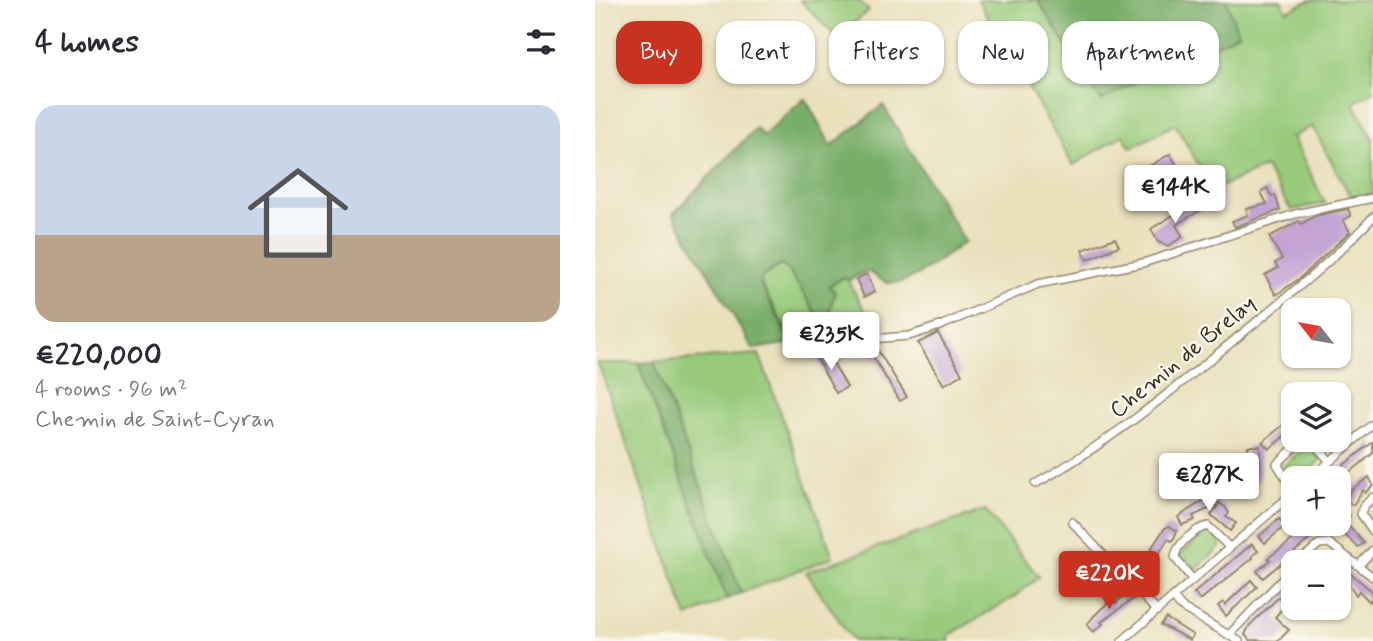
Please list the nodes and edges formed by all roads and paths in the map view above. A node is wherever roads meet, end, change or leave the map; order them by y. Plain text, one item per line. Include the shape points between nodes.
1 (1373, 198) edge
2 (1373, 217) edge
3 (871, 339) dead end
4 (1373, 424) edge
5 (1289, 452) edge
6 (1321, 452) edge
7 (1330, 461) junction
8 (1324, 466) edge
9 (1281, 471) edge
10 (1035, 484) dead end
11 (1373, 497) edge
12 (1281, 502) edge
13 (1072, 522) dead end
14 (1373, 531) edge
15 (1229, 547) junction
16 (1312, 550) edge
17 (1339, 550) edge
18 (1373, 550) edge
19 (1351, 558) edge
20 (1360, 564) junction
21 (1373, 577) edge
22 (1193, 580) junction
23 (1281, 581) edge
24 (1173, 597) junction
25 (1157, 611) junction
26 (1229, 635) junction
27 (1122, 641) edge
28 (1239, 641) edge

1 - 3 street via 1295,214 1143,263 1038,284 940,326 909,336
2 - 10 street, Chemin de Brelay via 1331,262 1161,401
4 - 7 street
5 - 9 street via 1277,464
6 - 7 street
7 - 8 street
11 - 14 street via 1361,514
12 - 15 street
13 - 25 street
15 - 22 street
15 - 22 street via 1208,526 1178,547 1175,558
16 - 17 street via 1329,543
18 - 20 street
19 - 20 street
20 - 21 street
22 - 24 street
23 - 26 street
24 - 25 street
24 - 26 street via 1181,607
25 - 27 street
26 - 28 street

